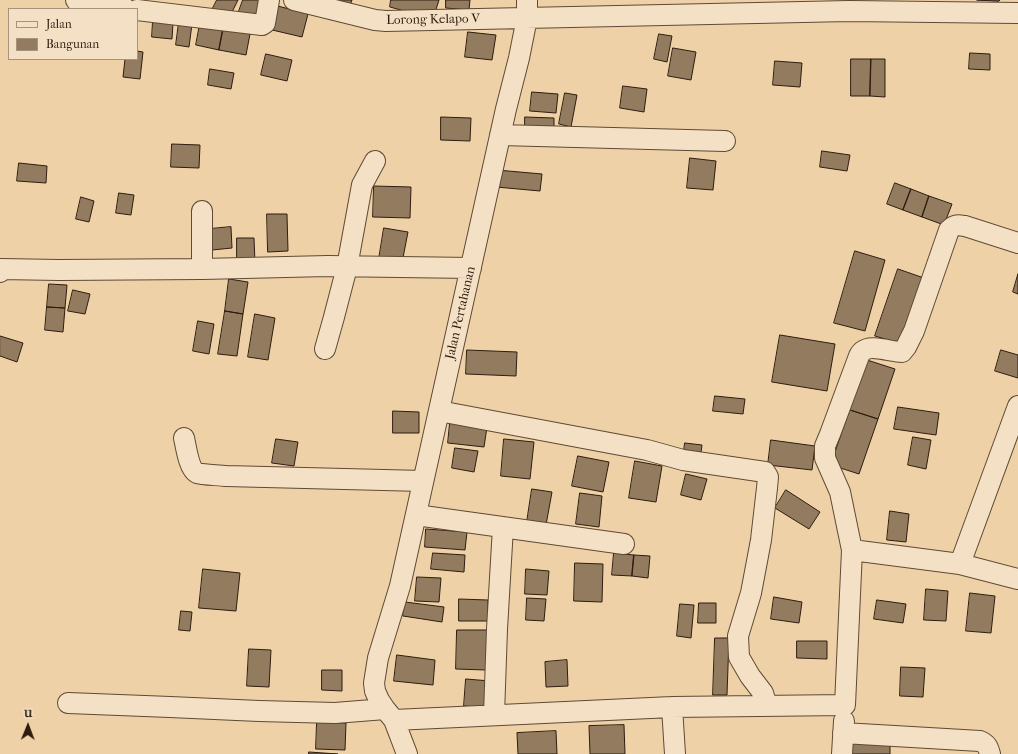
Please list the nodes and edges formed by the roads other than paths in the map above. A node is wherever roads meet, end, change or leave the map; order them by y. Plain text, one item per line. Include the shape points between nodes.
1 (76, 0) edge
2 (269, 0) edge
3 (294, 0) edge
4 (686, 7) edge
5 (117, 8) edge
6 (527, 9) edge
7 (138, 10) edge
8 (1018, 13) edge
9 (500, 135) junction
10 (725, 141) dead end
11 (375, 161) dead end
12 (202, 211) dead end
13 (1018, 243) edge
14 (347, 267) junction
15 (471, 268) junction
16 (202, 269) junction
17 (0, 270) edge
18 (325, 349) dead end
19 (1018, 406) edge
20 (439, 411) junction
21 (184, 438) dead end
22 (423, 482) junction
23 (416, 515) junction
24 (503, 527) junction
25 (624, 544) dead end
26 (852, 550) junction
27 (960, 564) junction
28 (1018, 579) edge
29 (68, 703) dead end
30 (845, 705) junction
31 (768, 706) junction
32 (672, 707) junction
33 (390, 715) junction
34 (494, 715) junction
35 (843, 733) junction
36 (925, 746) edge
37 (407, 754) edge
38 (675, 754) edge
39 (842, 754) edge
40 (990, 754) edge

1 - 5 street via 79,4
2 - 7 street via 265,23 262,25
3 - 6 street, Lorong Kelapo V via 386,21
4 - 6 street, Lorong Kelapo V
4 - 8 street, Lorong Kelapo V
6 - 9 street, Jalan Pertahanan via 520,58
9 - 10 street
9 - 15 street, Jalan Pertahanan
11 - 14 street via 362,185
12 - 16 street
13 - 26 street via 965,226 953,226 949,230 906,347 902,352 867,349 859,356 827,440 825,452 826,463 840,492
14 - 15 street
14 - 16 street
14 - 18 street
15 - 20 street, Jalan Pertahanan
16 - 17 street
19 - 27 street
20 - 22 street, Jalan Pertahanan
20 - 31 street via 646,450 683,460 765,472 768,477 761,540 751,594 738,636 739,658 763,692
21 - 22 street via 193,470 199,473
22 - 23 street, Jalan Pertahanan
23 - 24 street
23 - 33 street, Jalan Pertahanan via 400,586 378,658 374,683
24 - 25 street
24 - 34 street
26 - 27 street
26 - 30 street
27 - 28 street
29 - 33 street
30 - 31 street
30 - 35 street
31 - 32 street
32 - 34 street
32 - 38 street
33 - 34 street
33 - 37 street, Jalan Pertahanan
35 - 36 street
35 - 39 street
36 - 40 street via 980,741 985,743

